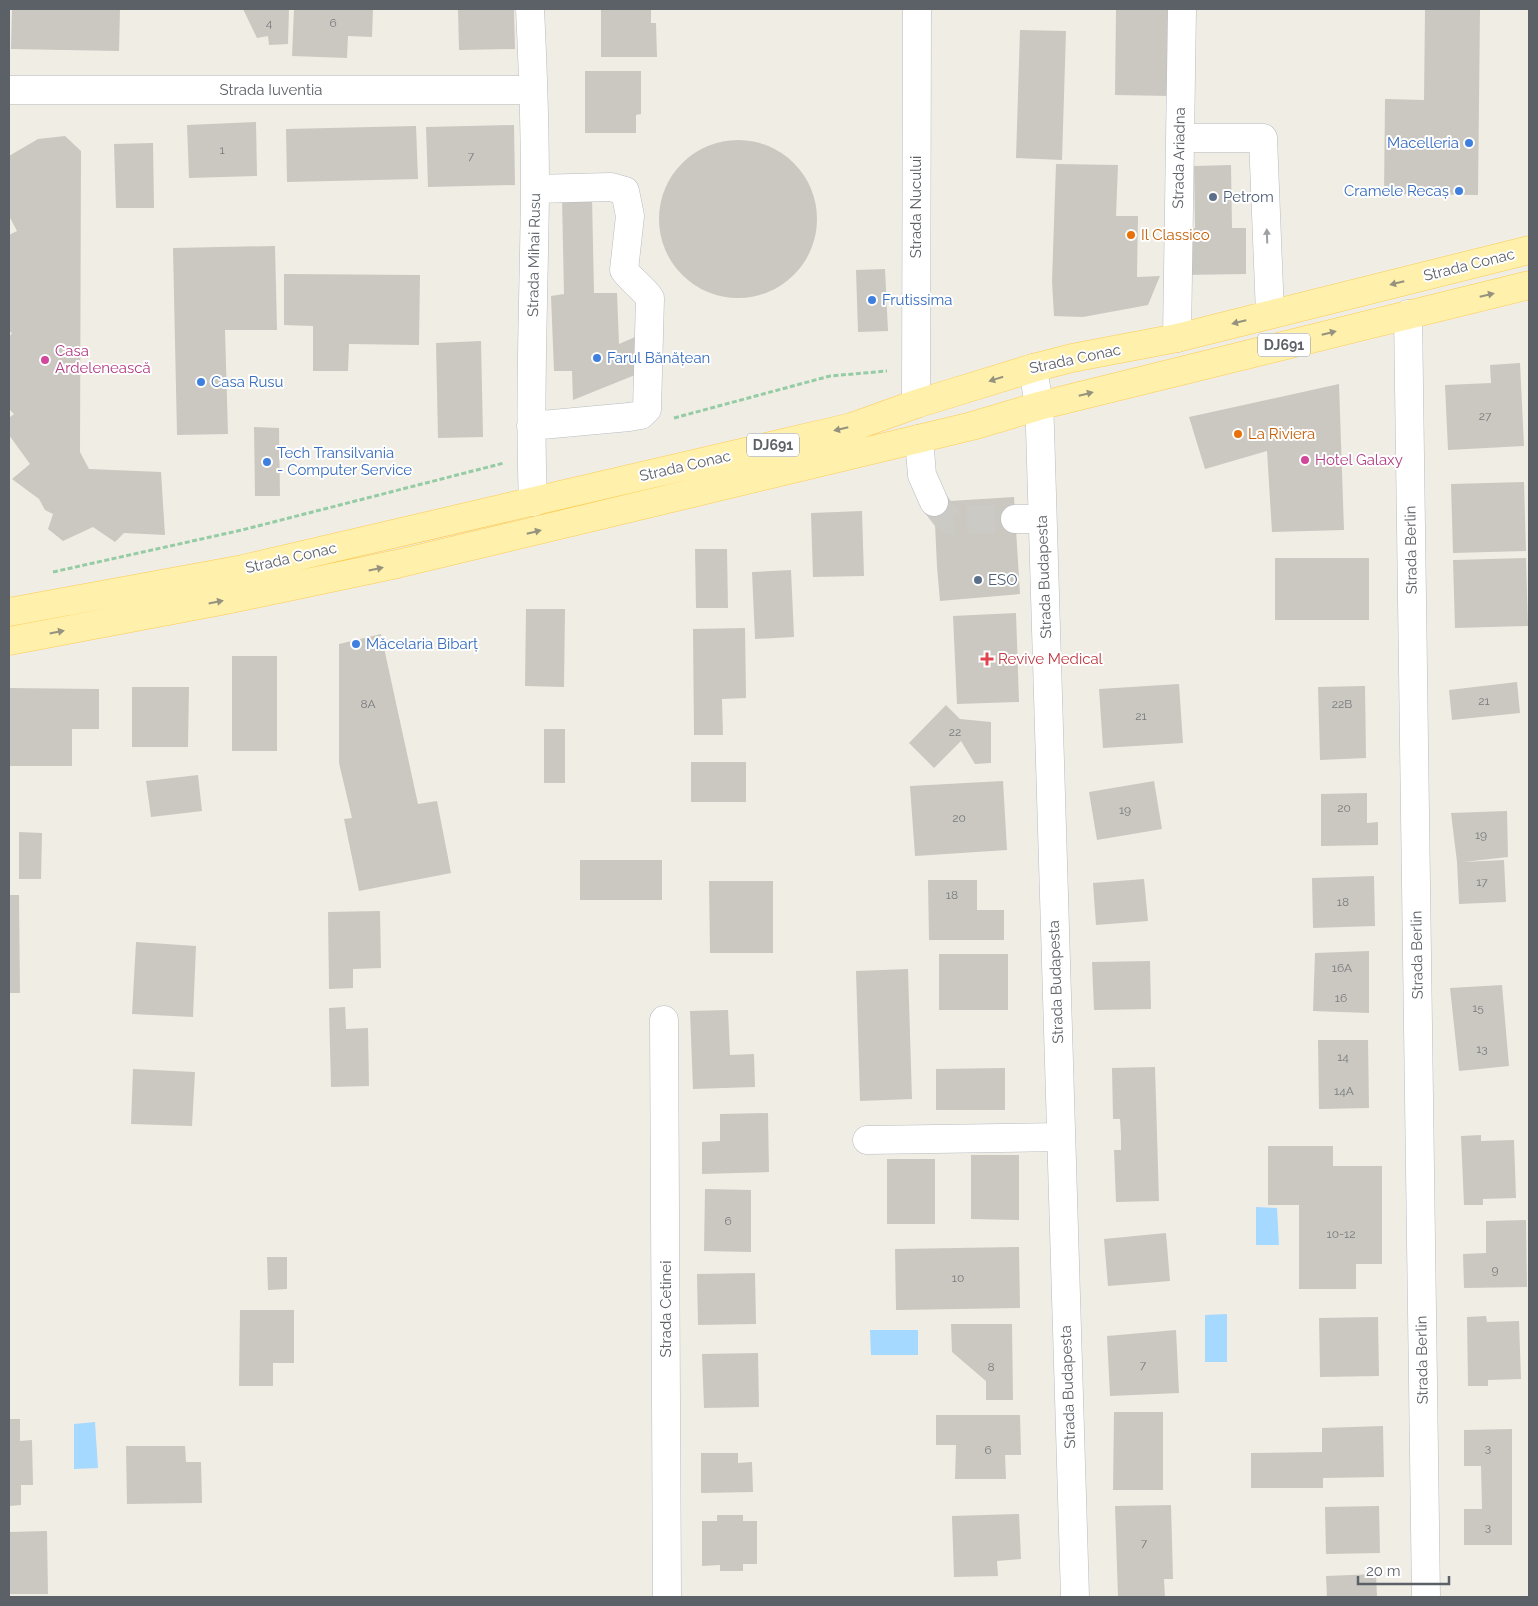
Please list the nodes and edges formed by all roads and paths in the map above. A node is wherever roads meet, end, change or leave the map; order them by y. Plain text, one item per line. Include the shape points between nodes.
1 (530, 9) edge
2 (917, 9) edge
3 (1182, 9) edge
4 (9, 90) edge
5 (534, 90) junction
6 (1180, 138) junction
7 (535, 189) junction
8 (1529, 250) edge
9 (1529, 284) edge
10 (1270, 314) junction
11 (1408, 314) junction
12 (1177, 338) junction
13 (916, 368) junction
14 (1033, 368) junction
15 (916, 404) junction
16 (1039, 406) junction
17 (666, 420) dead end
18 (531, 426) junction
19 (920, 439) junction
20 (531, 456) junction
21 (533, 502) junction
22 (934, 502) tunnel mouth
23 (1015, 519) tunnel mouth
24 (1042, 519) junction
25 (48, 573) dead end
26 (9, 612) edge
27 (9, 641) edge
28 (664, 1020) dead end
29 (1061, 1137) junction
30 (867, 1140) dead end
31 (667, 1597) edge
32 (1075, 1597) edge
33 (1426, 1597) edge

1 - 5 street, Strada Mihai Rusu
2 - 13 street, Strada Nucului
3 - 6 street, Strada Ariadna
4 - 5 street, Strada Iuventia
5 - 7 street, Strada Mihai Rusu
10 -> 6 street via 1263,138
6 - 12 street, Strada Ariadna
7 - 18 street, Strada Mihai Rusu
7 - 18 street via 611,187 625,191 630,216 624,270 650,298 650,307 647,409 641,415 629,417
8 -> 10 main road, Strada Conac / DJ691
11 -> 9 main road, Strada Conac / DJ691
10 -> 12 main road, Strada Conac / DJ691
16 -> 11 main road, Strada Conac / DJ691
11 - 33 street, Strada Berlin
12 - 14 main road, Strada Conac / DJ691
13 - 15 street, Strada Nucului
13 - 17 path via 830,376
14 -> 15 main road, Strada Conac / DJ691
14 - 16 street, Strada Budapesta
15 -> 21 main road, Strada Conac / DJ691 via 852,427
16 - 19 main road, Strada Conac / DJ691
16 - 24 street, Strada Budapesta
18 - 20 street, Strada Mihai Rusu
19 - 22 street via 922,475
27 -> 19 main road, Strada Conac / DJ691 via 397,564
20 - 21 street, Strada Mihai Rusu
20 - 25 path via 242,530
21 - 26 main road, Strada Conac / DJ691 via 243,569
23 - 24 street
24 - 29 street, Strada Budapesta
28 - 31 street, Strada Cetinei
29 - 30 street
29 - 32 street, Strada Budapesta

